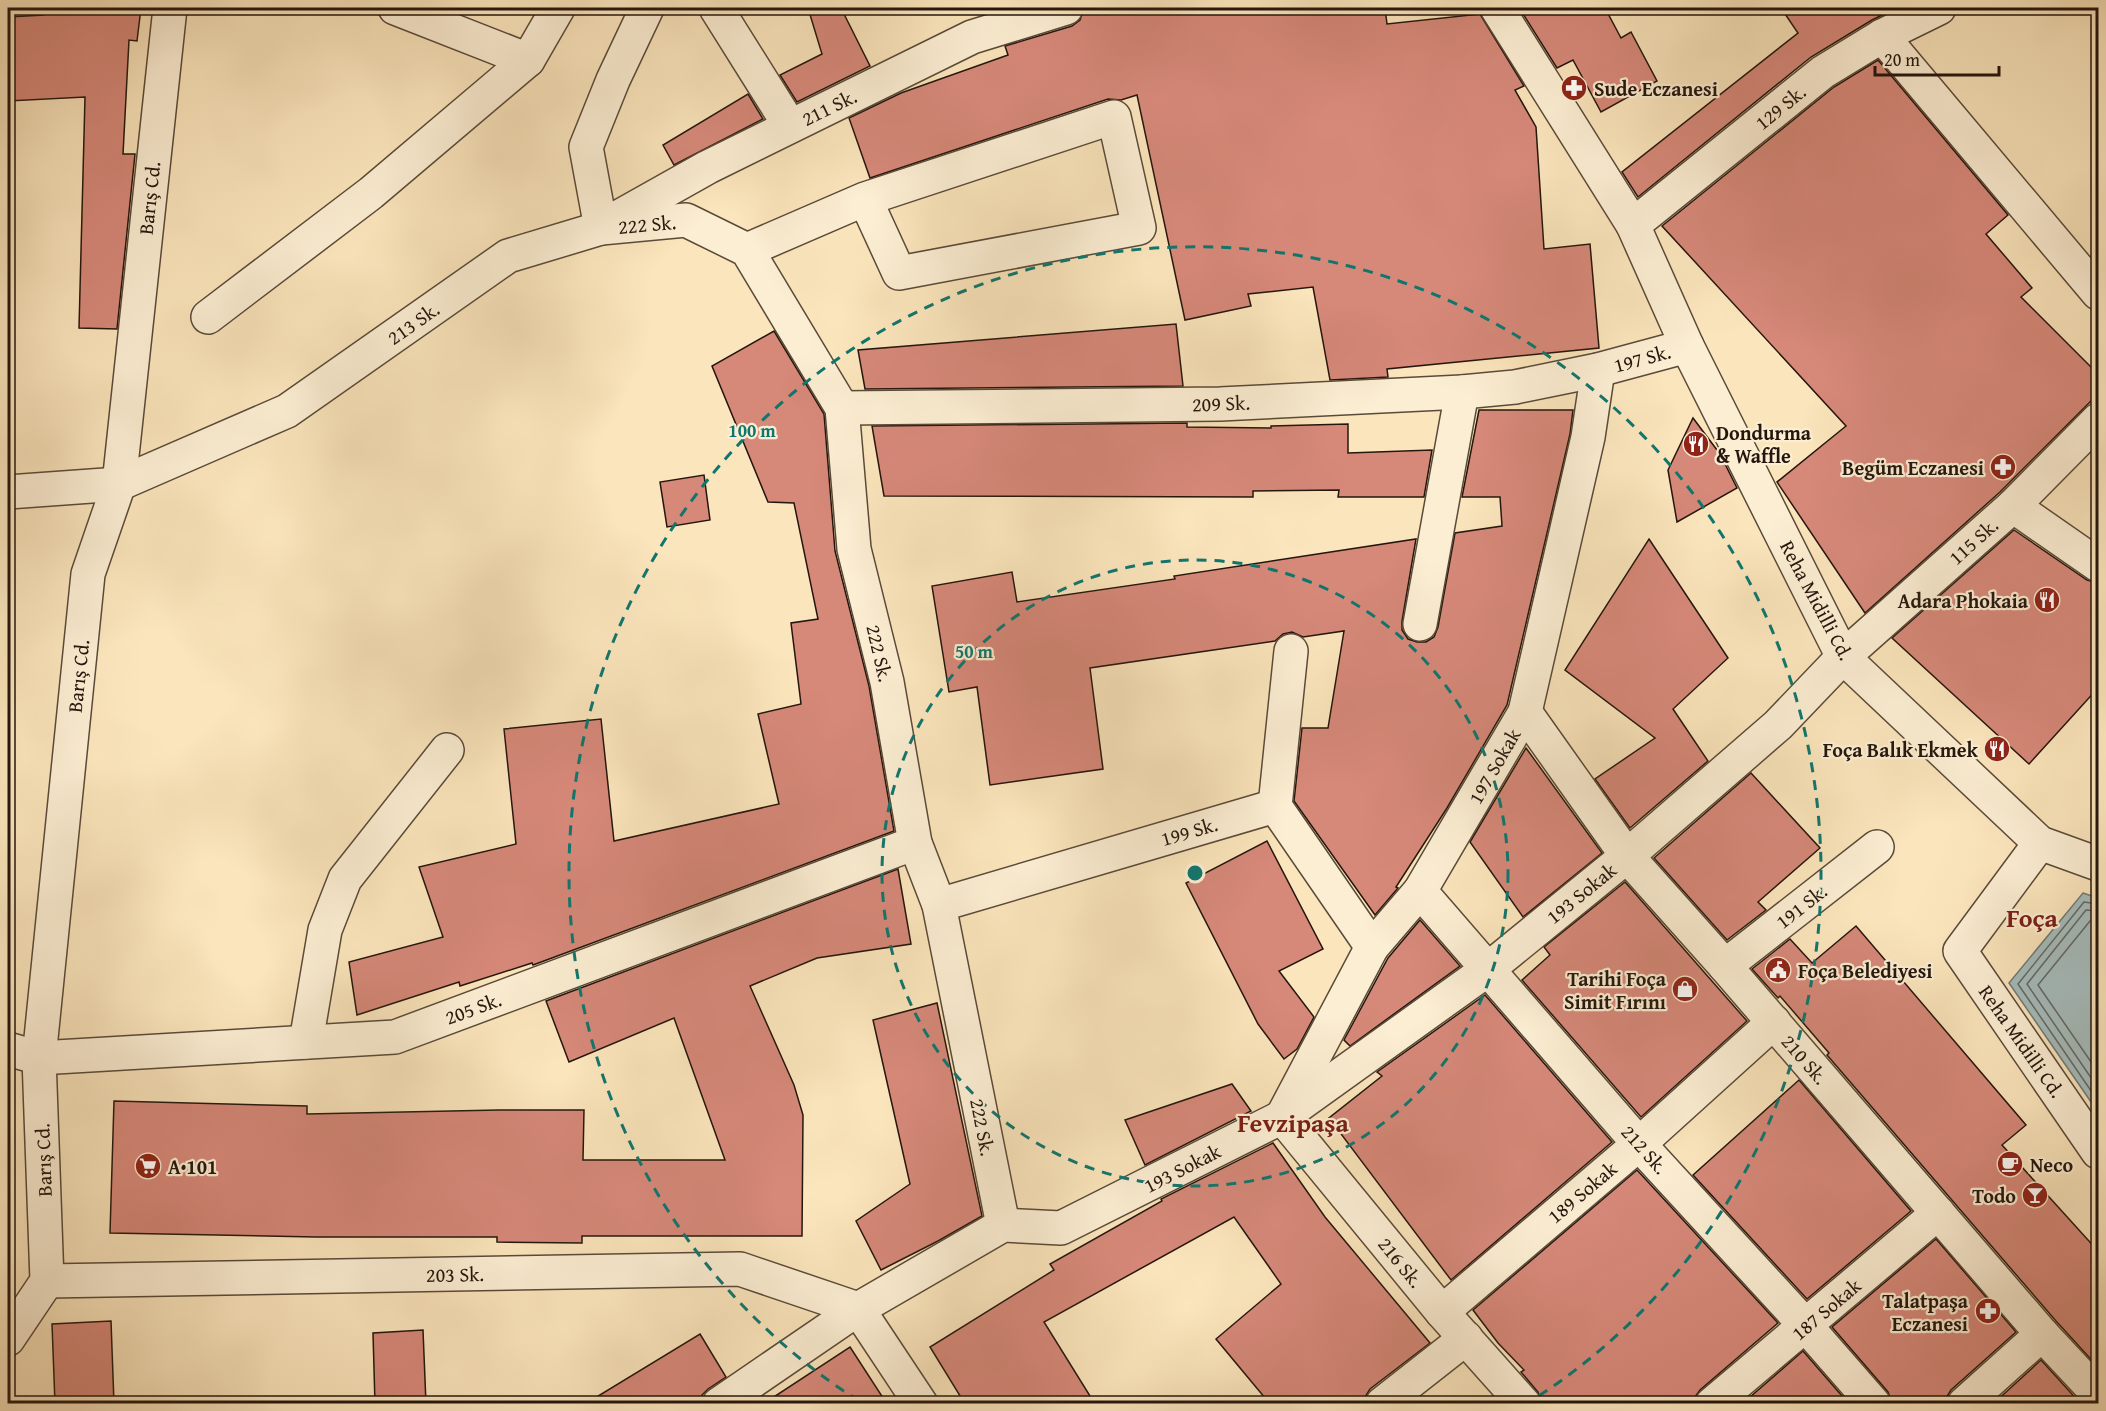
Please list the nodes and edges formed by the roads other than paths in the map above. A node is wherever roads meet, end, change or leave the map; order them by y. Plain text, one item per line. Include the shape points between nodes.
1 (170, 8) edge
2 (395, 8) edge
3 (558, 8) edge
4 (647, 8) edge
5 (716, 8) edge
6 (1066, 8) edge
7 (1497, 8) edge
8 (1940, 8) edge
9 (1882, 36) junction
10 (528, 60) junction
11 (790, 126) junction
12 (865, 199) junction
13 (1633, 225) junction
14 (601, 228) junction
15 (747, 250) junction
16 (2098, 293) edge
17 (208, 317) dead end
18 (1687, 346) junction
19 (1598, 370) junction
20 (1462, 392) junction
21 (842, 408) junction
22 (2098, 420) edge
23 (119, 484) junction
24 (8, 492) edge
25 (2013, 506) junction
26 (2098, 565) edge
27 (1420, 624) dead end
28 (1291, 651) dead end
29 (1843, 657) junction
30 (1525, 712) junction
31 (1778, 725) joint
32 (447, 750) dead end
33 (1275, 806) junction
34 (915, 843) junction
35 (2040, 843) junction
36 (1876, 847) dead end
37 (1627, 856) junction
38 (2098, 864) edge
39 (1420, 891) junction
40 (939, 905) junction
41 (1372, 947) junction
42 (1725, 966) junction
43 (1487, 970) junction
44 (1774, 1022) junction
45 (306, 1042) junction
46 (8, 1049) edge
47 (39, 1058) junction
48 (1282, 1117) junction
49 (1639, 1144) junction
50 (2098, 1152) edge
51 (1938, 1213) junction
52 (1003, 1225) junction
53 (47, 1281) junction
54 (858, 1309) junction
55 (1442, 1312) junction
56 (1806, 1326) junction
57 (2042, 1334) junction
58 (1466, 1338) junction
59 (8, 1340) edge
60 (2098, 1394) edge
61 (719, 1404) edge
62 (921, 1404) edge
63 (1382, 1404) edge
64 (1524, 1404) edge
65 (1712, 1404) edge
66 (1874, 1404) edge
67 (1964, 1404) edge

1 - 23 street, Barış Cd.
2 - 10 street
3 - 10 street
4 - 14 street via 586,147
5 - 11 street
6 - 11 street, 211 Sk. via 972,37
7 - 13 street, Reha Midilli Cd.
8 - 9 street, 129 Sk.
9 - 13 street, 129 Sk. via 1823,72
9 - 16 street
10 - 17 street via 371,193
11 - 14 street, 211 Sk.
12 - 12 street via 1114,117 1139,228 899,273
12 - 15 street
13 - 18 street, Reha Midilli Cd.
14 - 15 street, 222 Sk. via 686,220
14 - 23 street, 213 Sk. via 508,256 287,411
15 - 21 street, 222 Sk.
18 - 19 street, 197 Sk.
18 - 29 street, Reha Midilli Cd.
19 - 20 street, 209 Sk. via 1515,387
19 - 30 street, 197 Sokak via 1588,437
20 - 21 street, 209 Sk. via 1220,404
20 - 27 street
21 - 34 street, 222 Sk. via 854,549 887,682
22 - 25 street, 115 Sk.
23 - 24 street, 213 Sk.
23 - 47 street, Barış Cd. via 88,574
25 - 26 street
25 - 29 street, 115 Sk.
28 - 33 street
29 - 31 street, 115 Sk.
29 - 35 street, Reha Midilli Cd.
30 - 37 street, 210 Sk.
30 - 39 street, 197 Sokak
31 - 37 street, 193 Sokak
32 - 45 street via 345,879 325,930
33 - 40 street, 199 Sk.
33 - 41 street
34 - 40 street, 222 Sk.
34 - 45 street, 205 Sk. via 395,1036
35 - 38 street
35 - 50 street, Reha Midilli Cd. via 1960,951
36 - 42 street, 191 Sk.
37 - 42 street, 210 Sk.
37 - 43 street, 193 Sokak
39 - 41 street, 197 Sokak
39 - 43 street, 212 Sk.
40 - 52 street, 222 Sk.
41 - 48 street, 197 Sokak
42 - 44 street, 210 Sk.
43 - 48 street, 193 Sokak
43 - 49 street, 212 Sk.
44 - 49 street, 189 Sokak
44 - 51 street, 210 Sk.
45 - 47 street, 205 Sk.
46 - 47 street, 205 Sk.
47 - 53 street, Barış Cd.
48 - 52 street, 193 Sokak via 1061,1228
48 - 55 street, 216 Sk.
49 - 55 street, 189 Sokak
49 - 56 street, 212 Sk.
51 - 56 street, 187 Sokak
51 - 57 street, 210 Sk.
52 - 54 street
53 - 54 street, 203 Sk. via 740,1269
53 - 59 street
54 - 61 street
54 - 62 street
55 - 58 street, 216 Sk.
56 - 65 street, 187 Sokak
56 - 66 street, 212 Sk.
57 - 60 street, 210 Sk.
57 - 67 street
58 - 63 street
58 - 64 street, 216 Sk.

